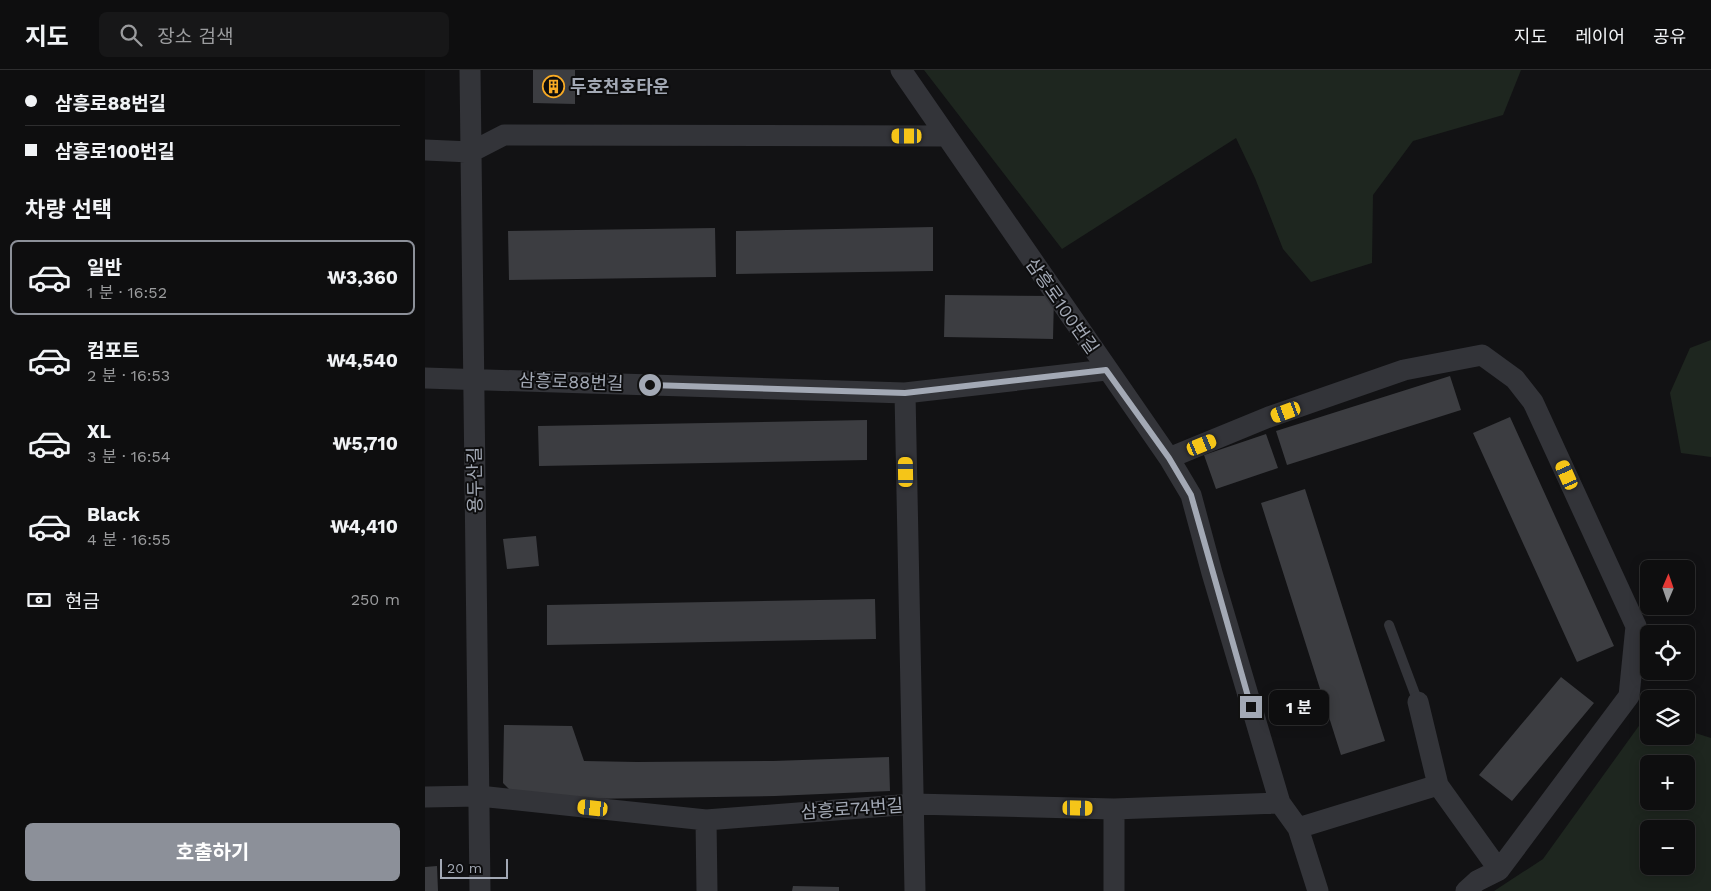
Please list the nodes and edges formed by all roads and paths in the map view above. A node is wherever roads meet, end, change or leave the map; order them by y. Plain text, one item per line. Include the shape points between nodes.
1 (470, 70) edge
2 (901, 70) edge
3 (945, 136) junction
4 (425, 150) edge
5 (471, 152) junction
6 (1106, 370) junction
7 (425, 378) edge
8 (474, 379) junction
9 (905, 393) junction
10 (1169, 458) junction
11 (1389, 625) dead end
12 (1418, 702) joint
13 (1438, 785) junction
14 (479, 796) junction
15 (425, 798) edge
16 (1280, 803) junction
17 (913, 804) junction
18 (1114, 808) junction
19 (706, 820) junction
20 (1297, 828) junction
21 (1499, 870) junction
22 (480, 891) edge
23 (707, 891) edge
24 (915, 891) edge
25 (1113, 891) edge
26 (1318, 891) edge
27 (1467, 891) edge

1 - 5 street, 용두산길
2 - 3 street, 삼흥로100번길
3 - 5 street via 504,135
3 - 6 street, 삼흥로100번길
4 - 5 street
5 - 8 street, 용두산길
6 - 9 street, 삼흥로88번길
6 - 10 street, 삼흥로100번길
7 - 8 street, 삼흥로88번길
8 - 9 street, 삼흥로88번길
8 - 14 street, 용두산길
9 - 17 street
10 - 16 street, 삼흥로100번길 via 1191,495
10 - 21 street via 1403,370 1481,355 1515,379 1533,402 1636,626 1629,696
11 - 12 lane
12 - 13 street
13 - 20 street
13 - 21 street
14 - 15 street, 삼흥로74번길
14 - 19 street, 삼흥로74번길
14 - 22 street, 용두산길
16 - 18 street, 삼흥로74번길
16 - 20 street, 삼흥로100번길
17 - 18 street, 삼흥로74번길
17 - 19 street, 삼흥로74번길
17 - 24 street
18 - 25 street
19 - 23 street
20 - 26 street, 삼흥로100번길
21 - 27 street

